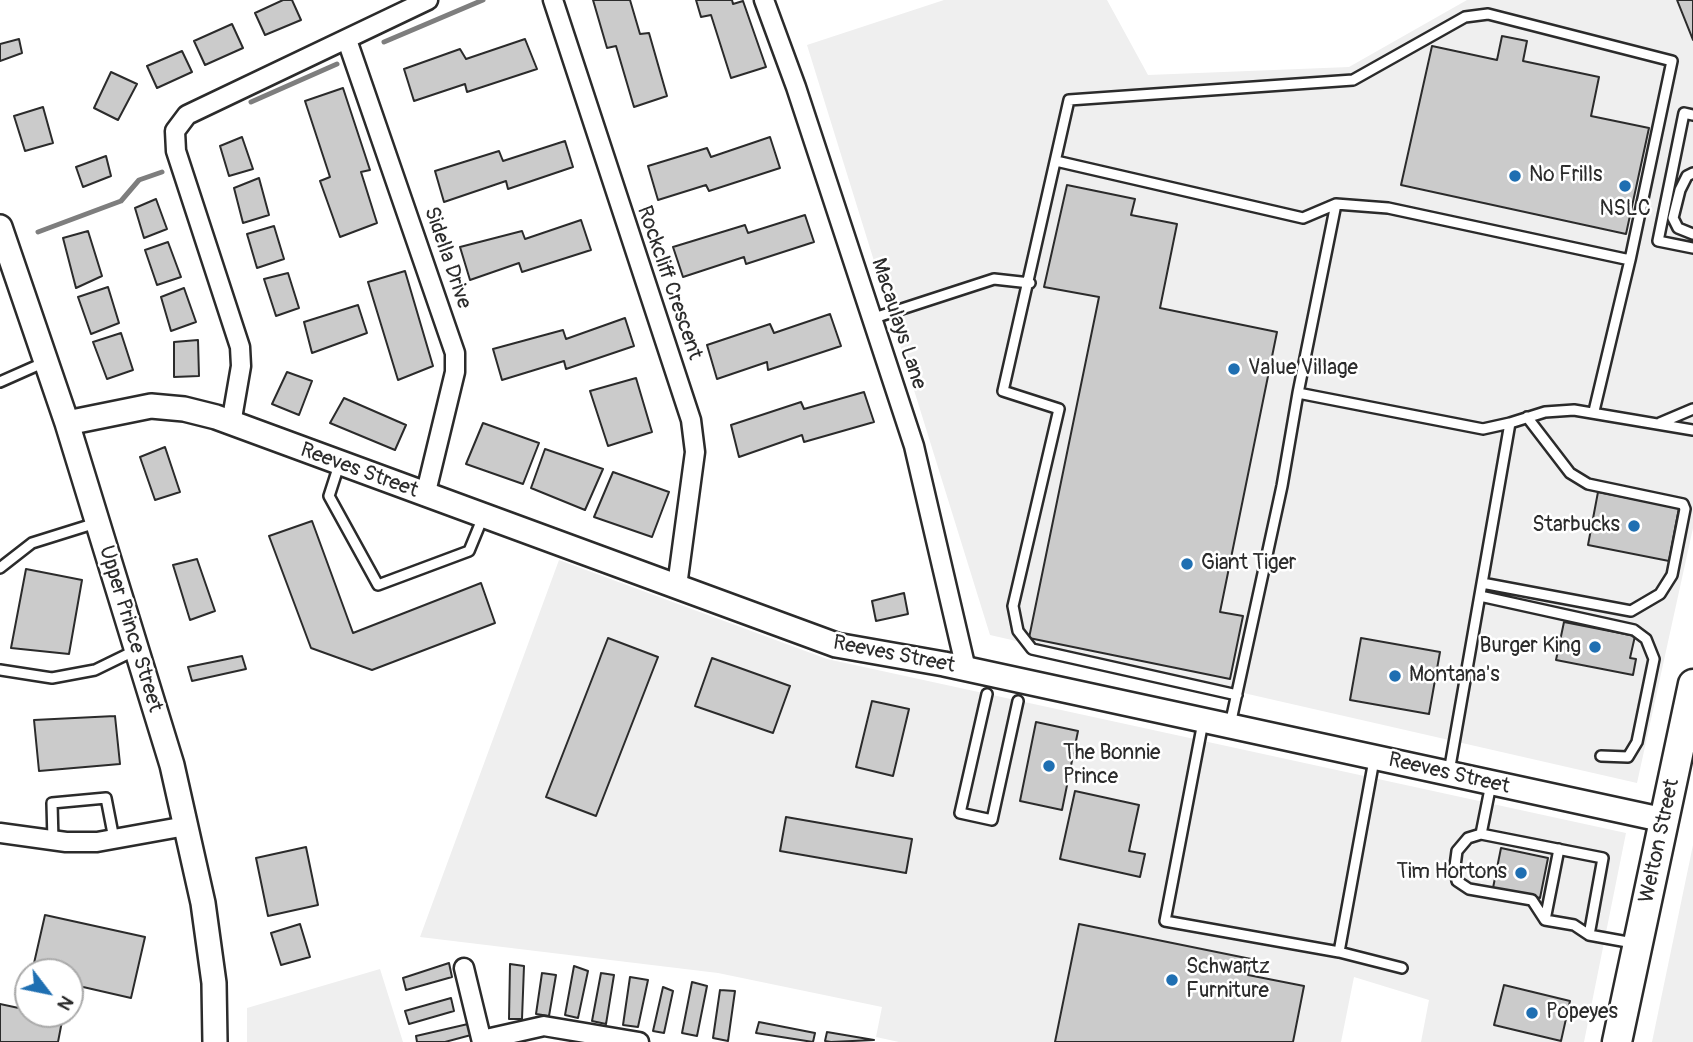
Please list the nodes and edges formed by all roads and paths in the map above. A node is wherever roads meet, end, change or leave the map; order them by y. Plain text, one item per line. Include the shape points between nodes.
1 (428, 0) edge
2 (553, 0) edge
3 (764, 0) edge
4 (347, 40) junction
5 (1693, 115) edge
6 (1056, 161) junction
7 (1693, 173) edge
8 (1336, 204) junction
9 (0, 227) edge
10 (1693, 234) edge
11 (1693, 248) edge
12 (1630, 260) junction
13 (1030, 283) junction
14 (872, 319) junction
15 (46, 361) junction
16 (0, 382) edge
17 (1298, 393) junction
18 (1693, 409) edge
19 (1594, 411) junction
20 (1527, 417) junction
21 (67, 423) junction
22 (1510, 423) junction
23 (231, 424) junction
24 (1660, 424) junction
25 (1693, 430) edge
26 (340, 464) junction
27 (425, 496) junction
28 (483, 517) junction
29 (98, 523) junction
30 (0, 568) edge
31 (1482, 583) junction
32 (677, 586) junction
33 (1480, 596) junction
34 (136, 650) junction
35 (966, 669) junction
36 (0, 670) edge
37 (1693, 684) edge
38 (987, 694) dead end
39 (1237, 695) junction
40 (1018, 701) dead end
41 (1203, 722) junction
42 (1230, 727) junction
43 (1601, 756) dead end
44 (1374, 757) junction
45 (1449, 774) junction
46 (1491, 784) junction
47 (1664, 820) junction
48 (186, 826) junction
49 (0, 834) edge
50 (1481, 834) junction
51 (52, 841) junction
52 (114, 841) junction
53 (1559, 849) junction
54 (1545, 920) junction
55 (1588, 936) junction
56 (1638, 943) junction
57 (1339, 952) junction
58 (464, 968) dead end
59 (1402, 968) dead end
60 (482, 1041) edge
61 (215, 1042) edge
62 (639, 1042) edge
63 (1617, 1042) edge

1 - 4 street
2 - 32 street, Rockcliff Crescent via 691,420 695,452
3 - 14 street, Macaulays Lane
4 - 23 street via 187,115 174,131 176,151 240,347
4 - 27 street, Sidella Drive via 455,353 455,372
5 - 11 lane via 1684,113 1658,241
6 - 8 lane via 1303,218
6 - 12 lane via 1069,100 1353,80 1465,18 1488,14 1672,61
6 - 13 lane
7 - 10 lane via 1680,190 1673,218 1678,228
8 - 12 lane via 1388,208
8 - 17 lane
9 - 15 street, Upper Prince Street
12 - 19 lane
13 - 14 lane via 994,279
13 - 39 lane via 1003,391 1059,409 1013,606 1018,631 1032,649
14 - 35 street, Macaulays Lane via 914,446
15 - 16 lane
15 - 21 street, Upper Prince Street
17 - 22 lane via 1483,429
17 - 39 lane
18 - 24 lane
19 - 20 lane
19 - 24 lane
20 - 22 lane
20 - 31 lane via 1570,473 1588,484 1683,504 1672,575 1660,594 1631,611
21 - 23 street, Reeves Street via 151,407 184,409
21 - 29 street, Upper Prince Street
22 - 31 lane
23 - 26 street, Reeves Street
24 - 25 lane
26 - 27 street, Reeves Street
26 - 28 lane via 330,496 378,585 469,551
27 - 28 street, Reeves Street
28 - 32 street, Reeves Street
29 - 30 lane via 32,543
29 - 34 street, Upper Prince Street
31 - 33 lane
32 - 35 street, Reeves Street via 836,645
33 - 43 lane via 1634,630 1646,639 1654,659 1637,742 1628,757
33 - 45 lane
34 - 36 lane via 94,670 52,678
34 - 48 street, Upper Prince Street
35 - 41 street, Reeves Street
37 - 47 main road, Welton Street
38 - 40 lane via 960,813 992,820
39 - 42 lane
41 - 42 street, Reeves Street
41 - 57 lane via 1165,921
42 - 44 street, Reeves Street
44 - 45 street, Reeves Street
44 - 57 lane
45 - 46 street, Reeves Street
46 - 47 street, Reeves Street
46 - 50 lane
47 - 56 main road, Welton Street
48 - 52 street
48 - 61 street, Upper Prince Street via 214,983
49 - 51 street
50 - 53 lane
50 - 54 lane via 1468,838 1457,851 1457,881 1469,889 1532,900
51 - 52 street
51 - 52 lane via 51,803 106,798
53 - 54 lane
53 - 55 lane via 1603,858
54 - 55 lane via 1574,925
55 - 56 lane
56 - 63 main road, Welton Street
57 - 59 lane
58 - 60 street
60 - 62 street via 544,1026

